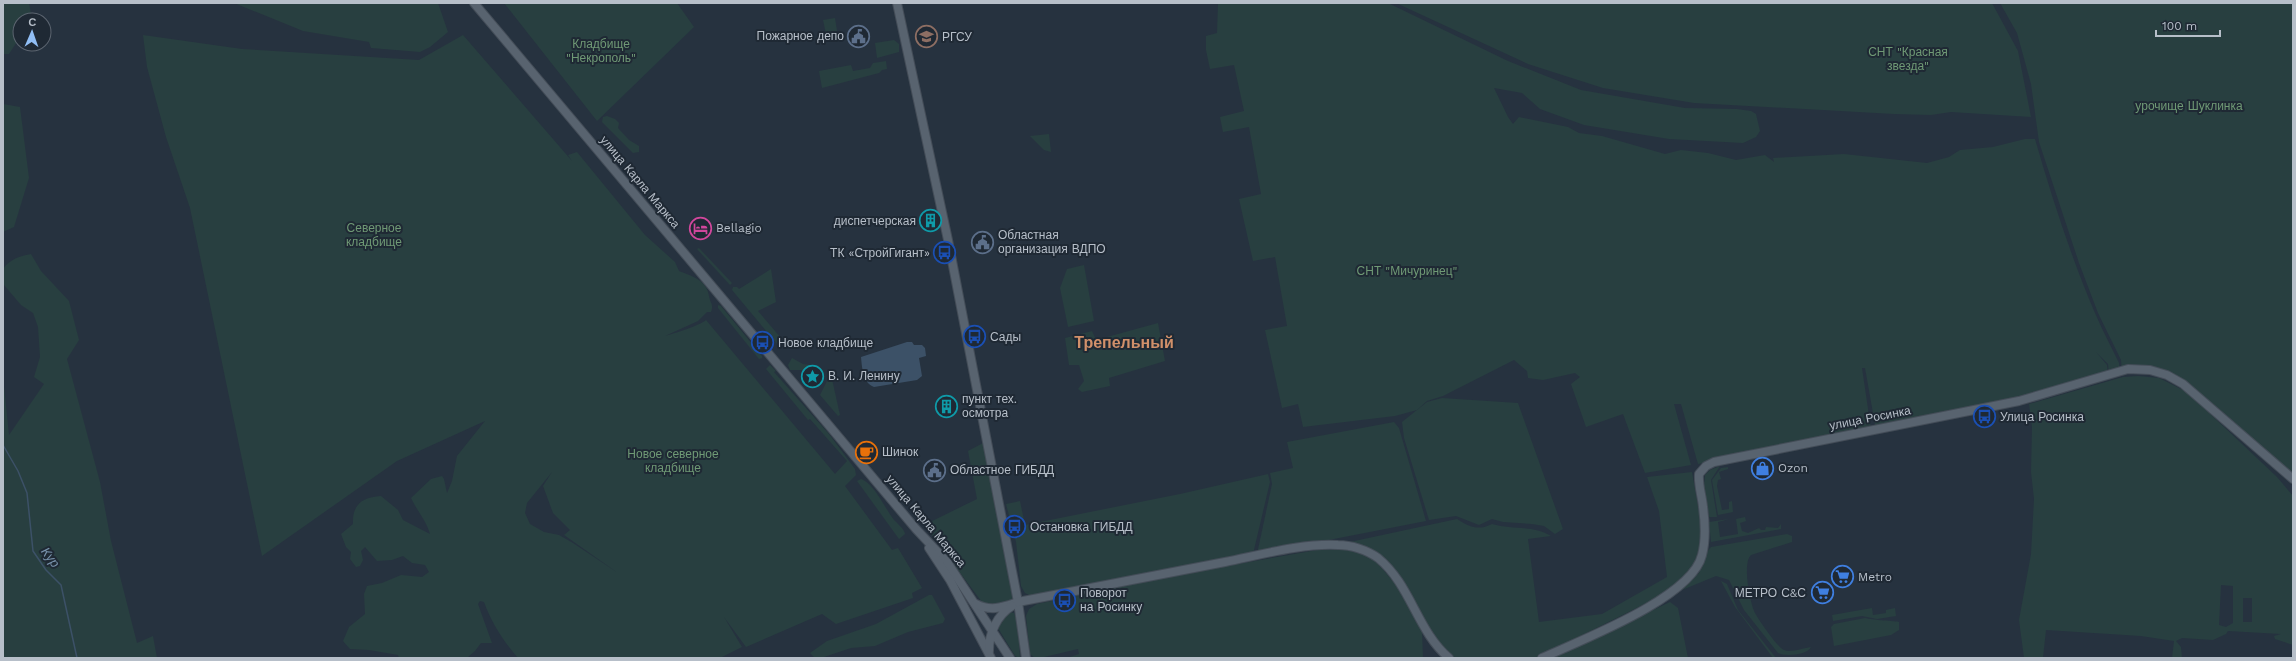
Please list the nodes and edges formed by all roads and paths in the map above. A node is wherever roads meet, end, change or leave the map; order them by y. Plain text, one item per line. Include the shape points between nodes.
1 (474, 3) edge
2 (897, 3) edge
3 (2293, 479) edge
4 (916, 529) junction
5 (1018, 602) junction
6 (976, 604) junction
7 (993, 630) junction
8 (1023, 654) edge
9 (990, 655) edge
10 (1010, 658) edge
11 (1026, 658) edge
12 (1449, 658) edge
13 (1542, 658) edge

1 - 4 main road, улица Карла Маркса
2 - 5 main road via 948,240
3 - 13 main road, улица Росинка via 2183,384 2167,375 2136,369 2120,371 2038,396 1710,464 1702,470 1698,479 1704,521 1704,546 1702,556 1692,574 1660,601
4 - 6 main road, улица Карла Маркса via 947,562
4 - 9 main road via 950,580
5 - 6 main road via 990,609
5 - 7 main road via 1003,612
5 - 8 main road
5 - 12 main road via 1251,557 1339,545 1368,552 1385,566 1405,591 1426,632
6 - 7 main road, улица Карла Маркса
7 - 9 main road
7 - 10 main road, улица Карла Маркса
8 - 11 main road

